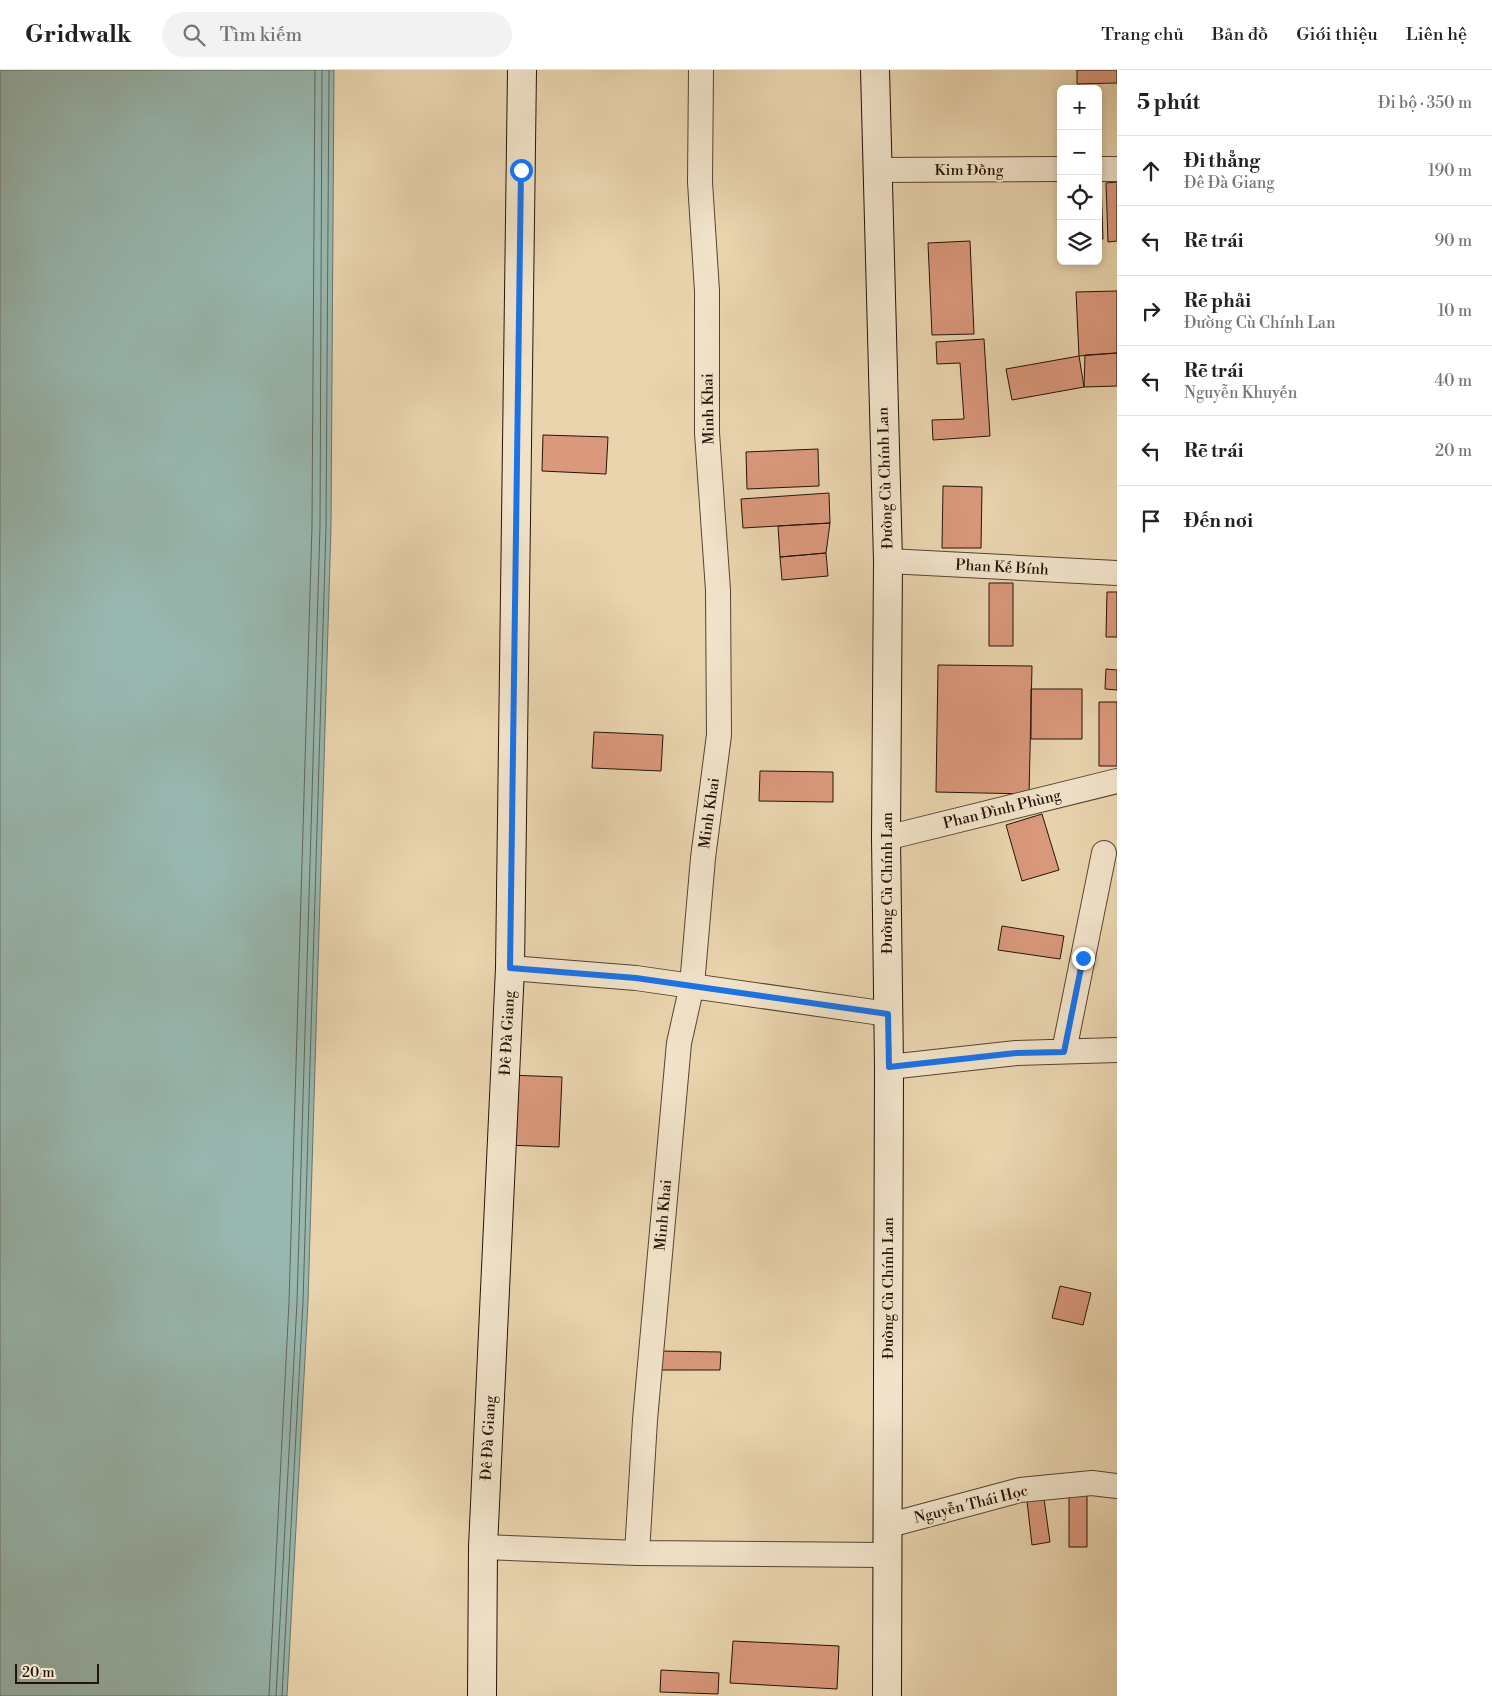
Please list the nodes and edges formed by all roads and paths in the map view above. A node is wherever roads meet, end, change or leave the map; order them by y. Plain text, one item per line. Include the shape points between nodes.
1 (522, 70) edge
2 (701, 70) edge
3 (875, 70) edge
4 (1057, 169) edge
5 (1102, 169) edge
6 (1117, 169) edge
7 (877, 170) junction
8 (888, 560) junction
9 (1117, 573) edge
10 (1117, 781) edge
11 (886, 838) junction
12 (1104, 853) dead end
13 (510, 968) junction
14 (692, 985) junction
15 (888, 1014) junction
16 (1117, 1050) edge
17 (1064, 1052) junction
18 (889, 1067) junction
19 (1117, 1486) edge
20 (886, 1526) junction
21 (483, 1548) junction
22 (637, 1553) junction
23 (886, 1555) junction
24 (482, 1696) edge
25 (887, 1696) edge

1 - 13 main road, Đê Đà Giang
2 - 14 street, Minh Khai via 700,182 707,291 707,433 718,590 719,735 703,858
3 - 7 main road, Đường Cù Chính Lan
4 - 7 street, Kim Đồng
5 - 6 street
7 - 8 main road, Đường Cù Chính Lan
8 - 9 street, Phan Kế Bính
8 - 11 main road, Đường Cù Chính Lan
10 - 11 street, Phan Đình Phùng
11 - 15 main road, Đường Cù Chính Lan
12 - 17 street
13 - 14 street
13 - 21 main road, Đê Đà Giang
14 - 15 street
14 - 22 street, Minh Khai via 678,1053 647,1400
15 - 18 main road, Đường Cù Chính Lan
16 - 17 street
17 - 18 street via 1016,1053
18 - 20 main road, Đường Cù Chính Lan
19 - 20 street, Nguyễn Thái Học via 1092,1483 1020,1490
20 - 23 main road, Đường Cù Chính Lan
21 - 22 street
21 - 24 main road, Đê Đà Giang
22 - 23 street
23 - 25 main road, Đường Cù Chính Lan

